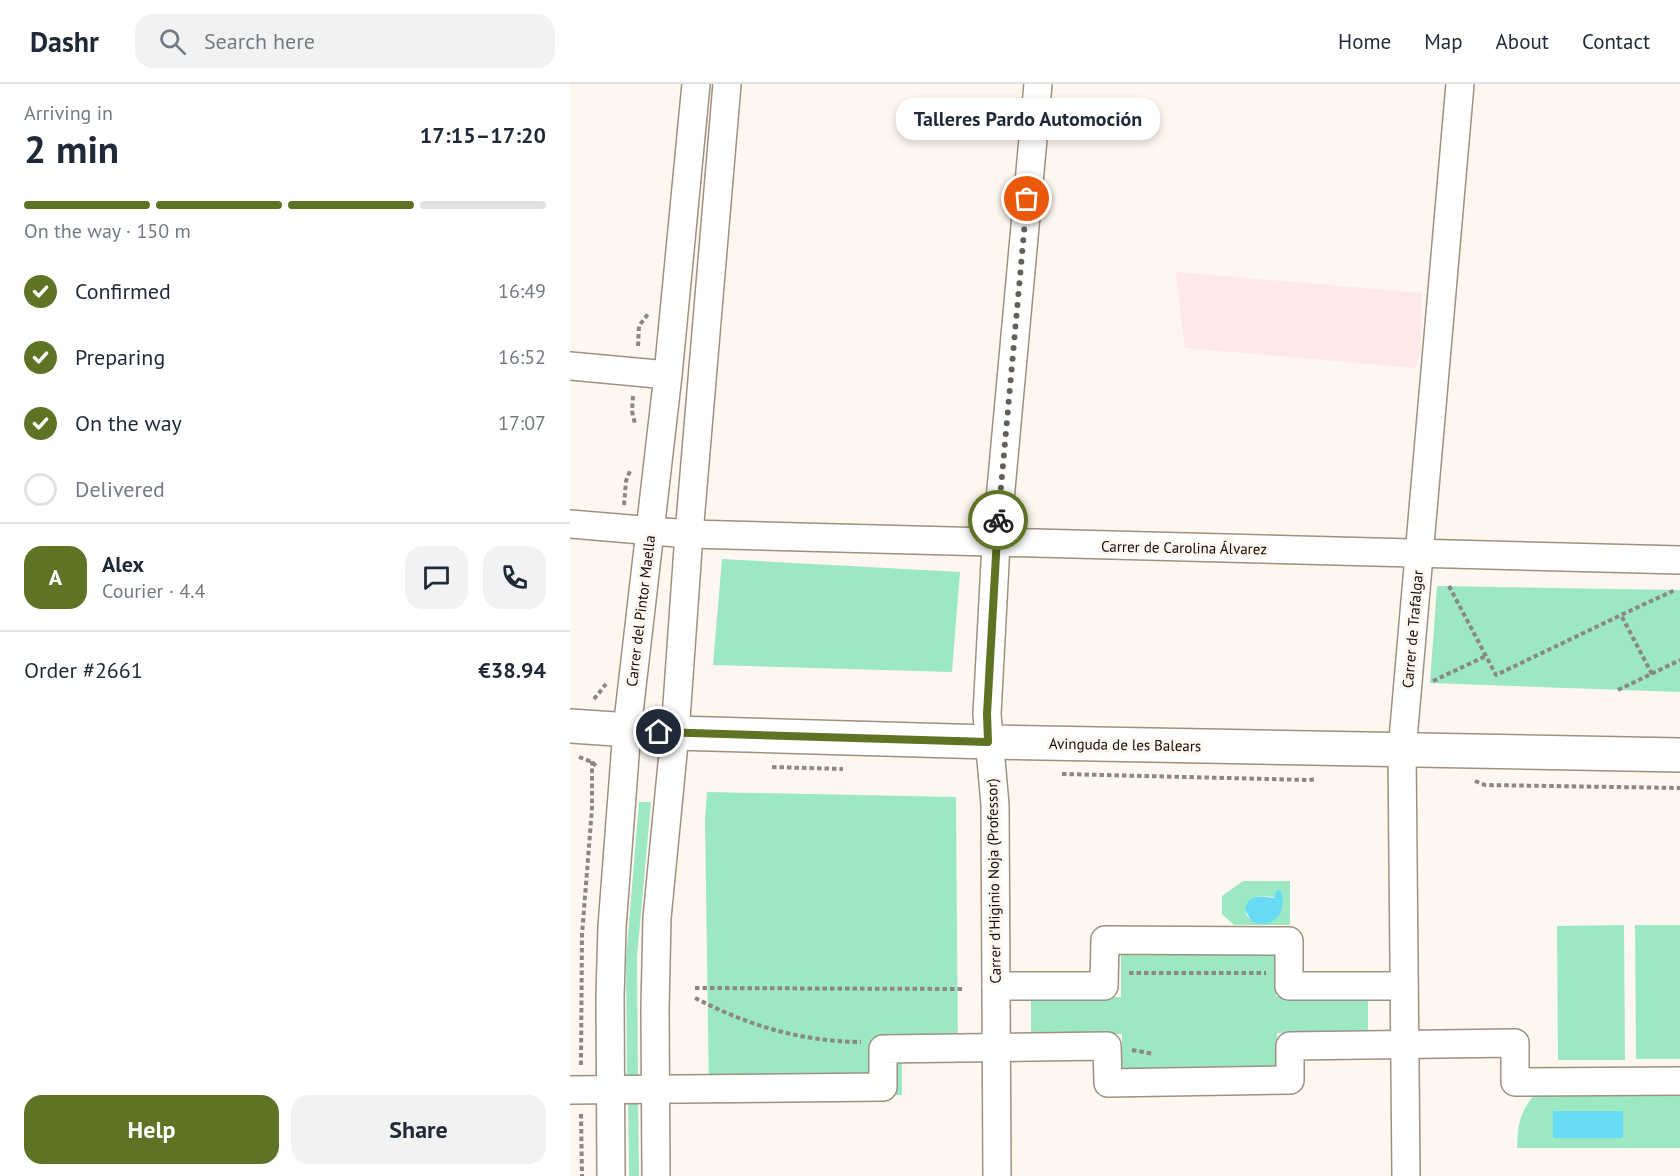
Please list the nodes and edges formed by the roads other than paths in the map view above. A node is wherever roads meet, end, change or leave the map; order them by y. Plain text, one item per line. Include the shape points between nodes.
1 (696, 84) edge
2 (727, 84) edge
3 (1038, 84) edge
4 (1460, 84) edge
5 (570, 366) edge
6 (668, 375) junction
7 (570, 524) edge
8 (650, 531) junction
9 (689, 534) junction
10 (996, 544) junction
11 (1420, 553) junction
12 (1680, 560) edge
13 (570, 726) edge
14 (627, 730) junction
15 (675, 733) junction
16 (988, 742) junction
17 (1402, 751) junction
18 (1680, 755) edge
19 (996, 986) junction
20 (1404, 986) junction
21 (1405, 1044) junction
22 (996, 1048) junction
23 (1680, 1081) edge
24 (655, 1089) junction
25 (570, 1090) edge
26 (611, 1090) junction
27 (611, 1176) edge
28 (656, 1176) edge
29 (997, 1176) edge
30 (1406, 1176) edge

1 - 6 street, Carrer del Pintor Maella
2 - 9 street
3 - 10 street, Carrer d'Higinio Noja (Professor)
4 - 11 street, Carrer de Trafalgar
5 - 6 street
6 - 8 street, Carrer del Pintor Maella
7 - 8 street, Carrer de Carolina Álvarez
8 - 9 street, Carrer de Carolina Álvarez
8 - 14 street, Carrer del Pintor Maella
9 - 10 street, Carrer de Carolina Álvarez
9 - 15 street
10 - 11 street, Carrer de Carolina Álvarez
10 - 16 street, Carrer d'Higinio Noja (Professor)
11 - 12 street, Carrer de Carolina Álvarez
11 - 17 street, Carrer de Trafalgar
13 - 14 main road, Avinguda de les Balears
14 - 15 main road, Avinguda de les Balears
14 - 26 street, Carrer del Pintor Maella via 612,927
15 - 16 main road, Avinguda de les Balears
15 - 24 street via 657,918
16 - 17 main road, Avinguda de les Balears
16 - 19 street, Carrer d'Higinio Noja (Professor) via 995,805
17 - 18 main road, Avinguda de les Balears
17 - 20 street, Carrer de Trafalgar
19 - 20 street via 1104,987 1105,940 1289,940 1288,986
19 - 22 street, Carrer d'Higinio Noja (Professor)
20 - 21 street, Carrer de Trafalgar
21 - 22 street via 1290,1046 1290,1080 1108,1083 1107,1046
21 - 23 street via 1515,1043 1515,1082
21 - 30 street, Carrer de Trafalgar
22 - 24 street via 883,1049 883,1087
22 - 29 street, Carrer d'Higinio Noja (Professor)
24 - 26 street
24 - 28 street
25 - 26 street
26 - 27 street, Carrer del Pintor Maella

